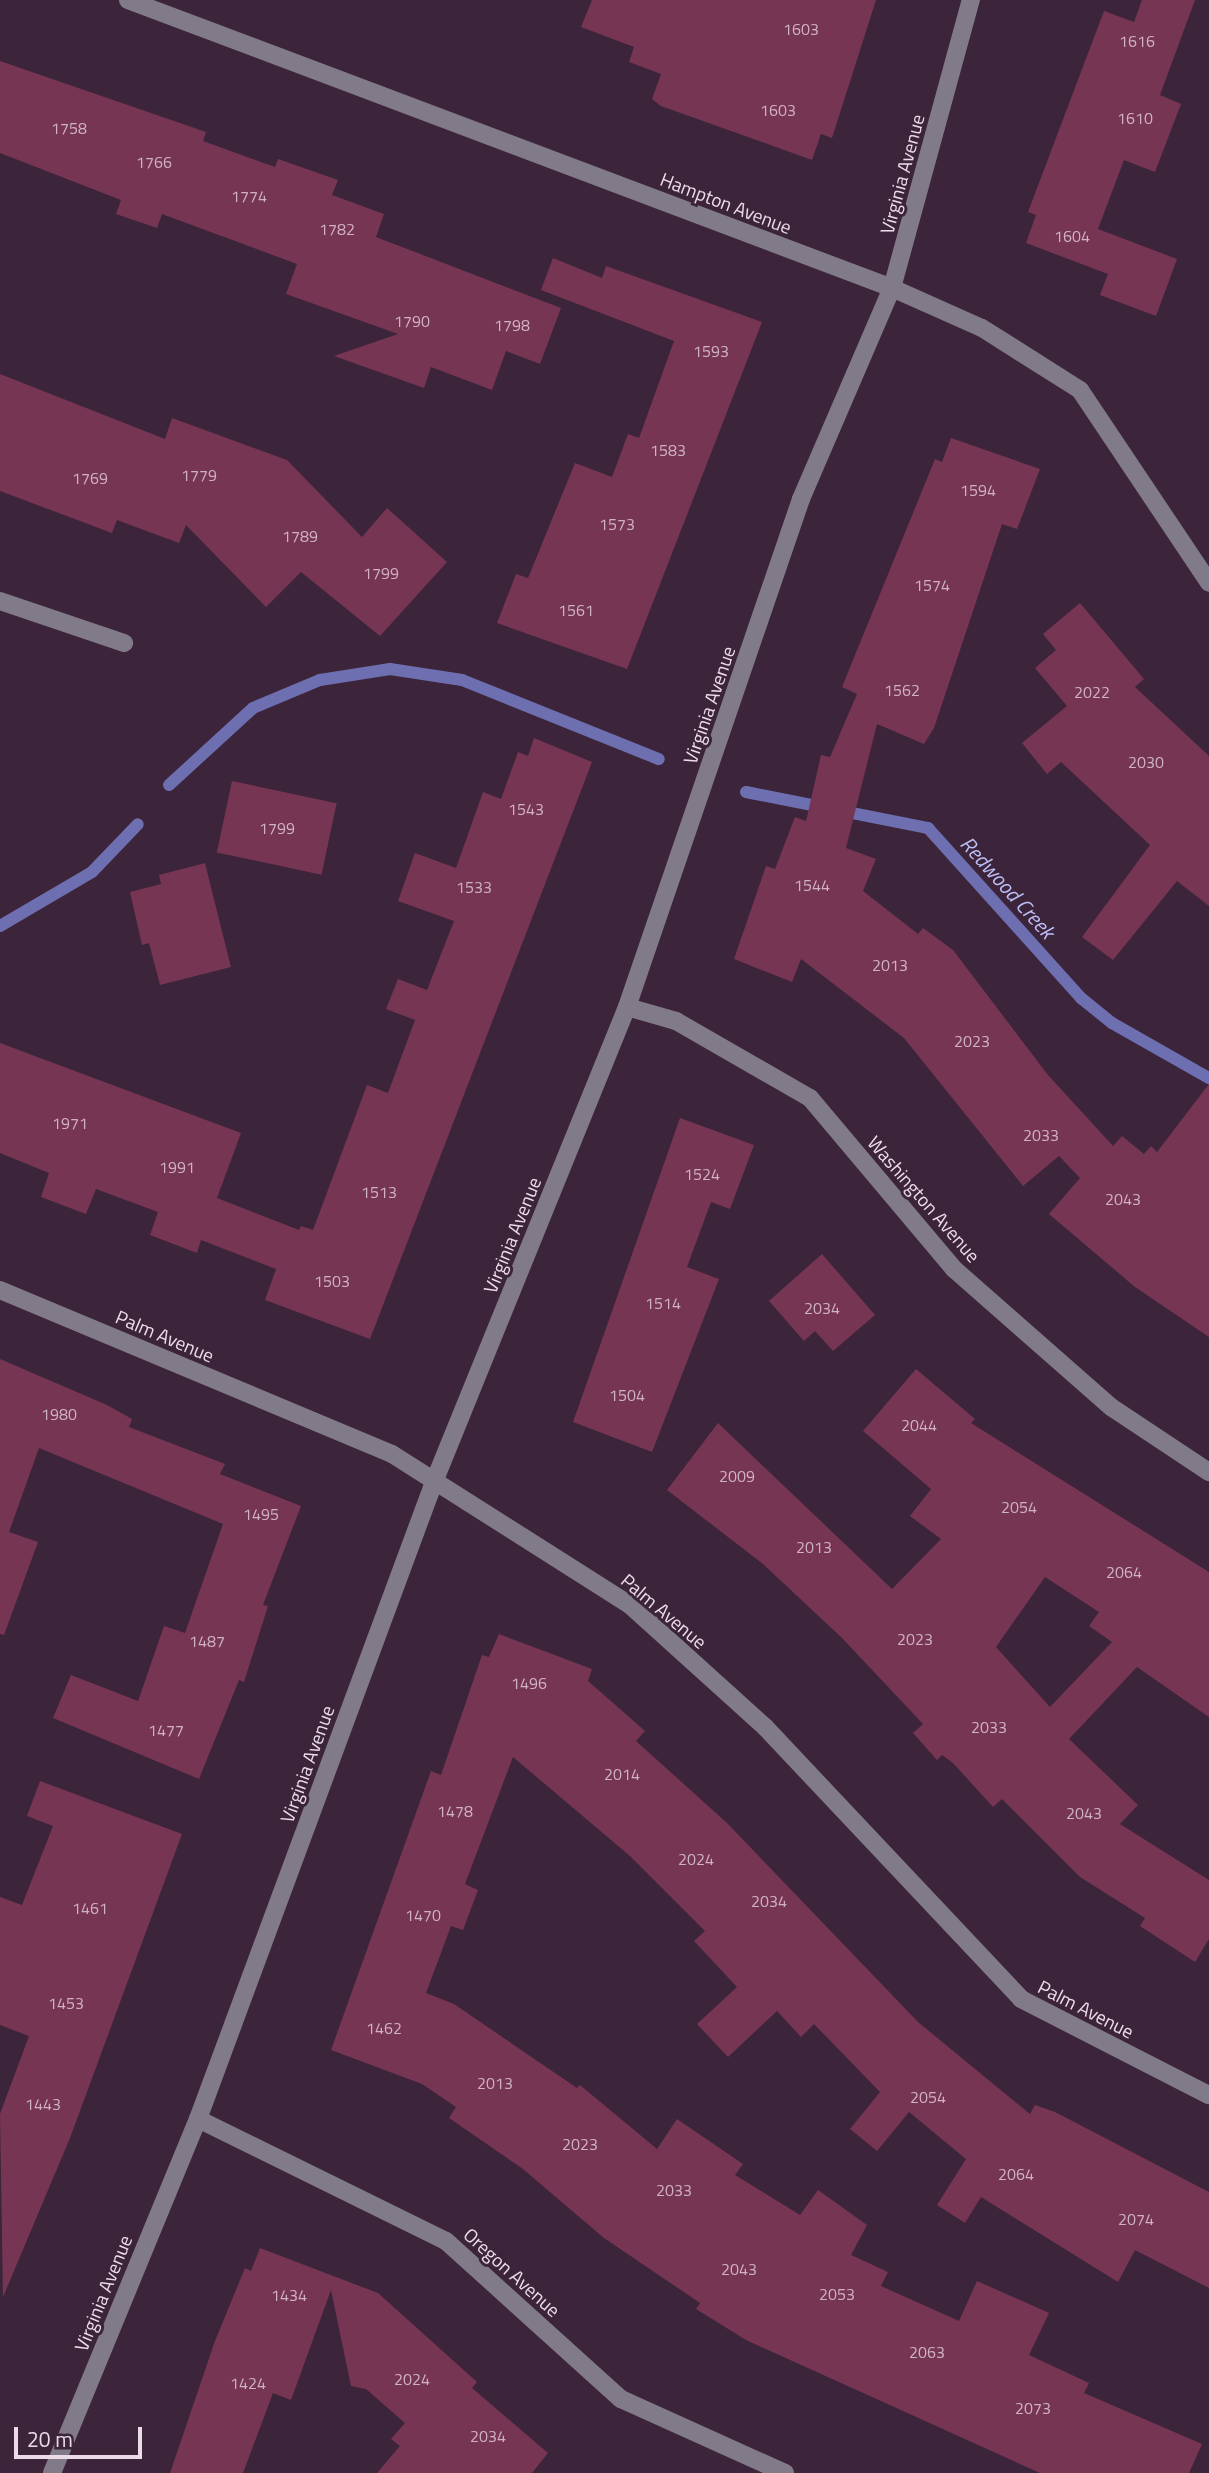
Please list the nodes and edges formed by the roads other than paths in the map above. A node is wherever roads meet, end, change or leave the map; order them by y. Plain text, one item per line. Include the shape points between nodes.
1 (128, 0) edge
2 (971, 0) edge
3 (892, 288) junction
4 (1209, 583) edge
5 (0, 601) edge
6 (124, 643) dead end
7 (628, 1007) junction
8 (0, 1290) edge
9 (1209, 1472) edge
10 (434, 1482) junction
11 (1209, 2095) edge
12 (198, 2119) junction
13 (52, 2473) edge
14 (785, 2473) edge

1 - 3 street, Hampton Avenue
2 - 3 street, Virginia Avenue
3 - 4 street, Hampton Avenue via 982,328 1080,390
3 - 7 street, Virginia Avenue via 801,499
5 - 6 street
7 - 9 street, Washington Avenue via 676,1021 810,1098 954,1269 1111,1407
7 - 10 street, Virginia Avenue
8 - 10 street, Palm Avenue via 392,1454
10 - 11 street, Palm Avenue via 629,1605 765,1727 1021,1999
10 - 12 street, Virginia Avenue
12 - 13 street, Virginia Avenue
12 - 14 street, Oregon Avenue via 446,2241 621,2399

